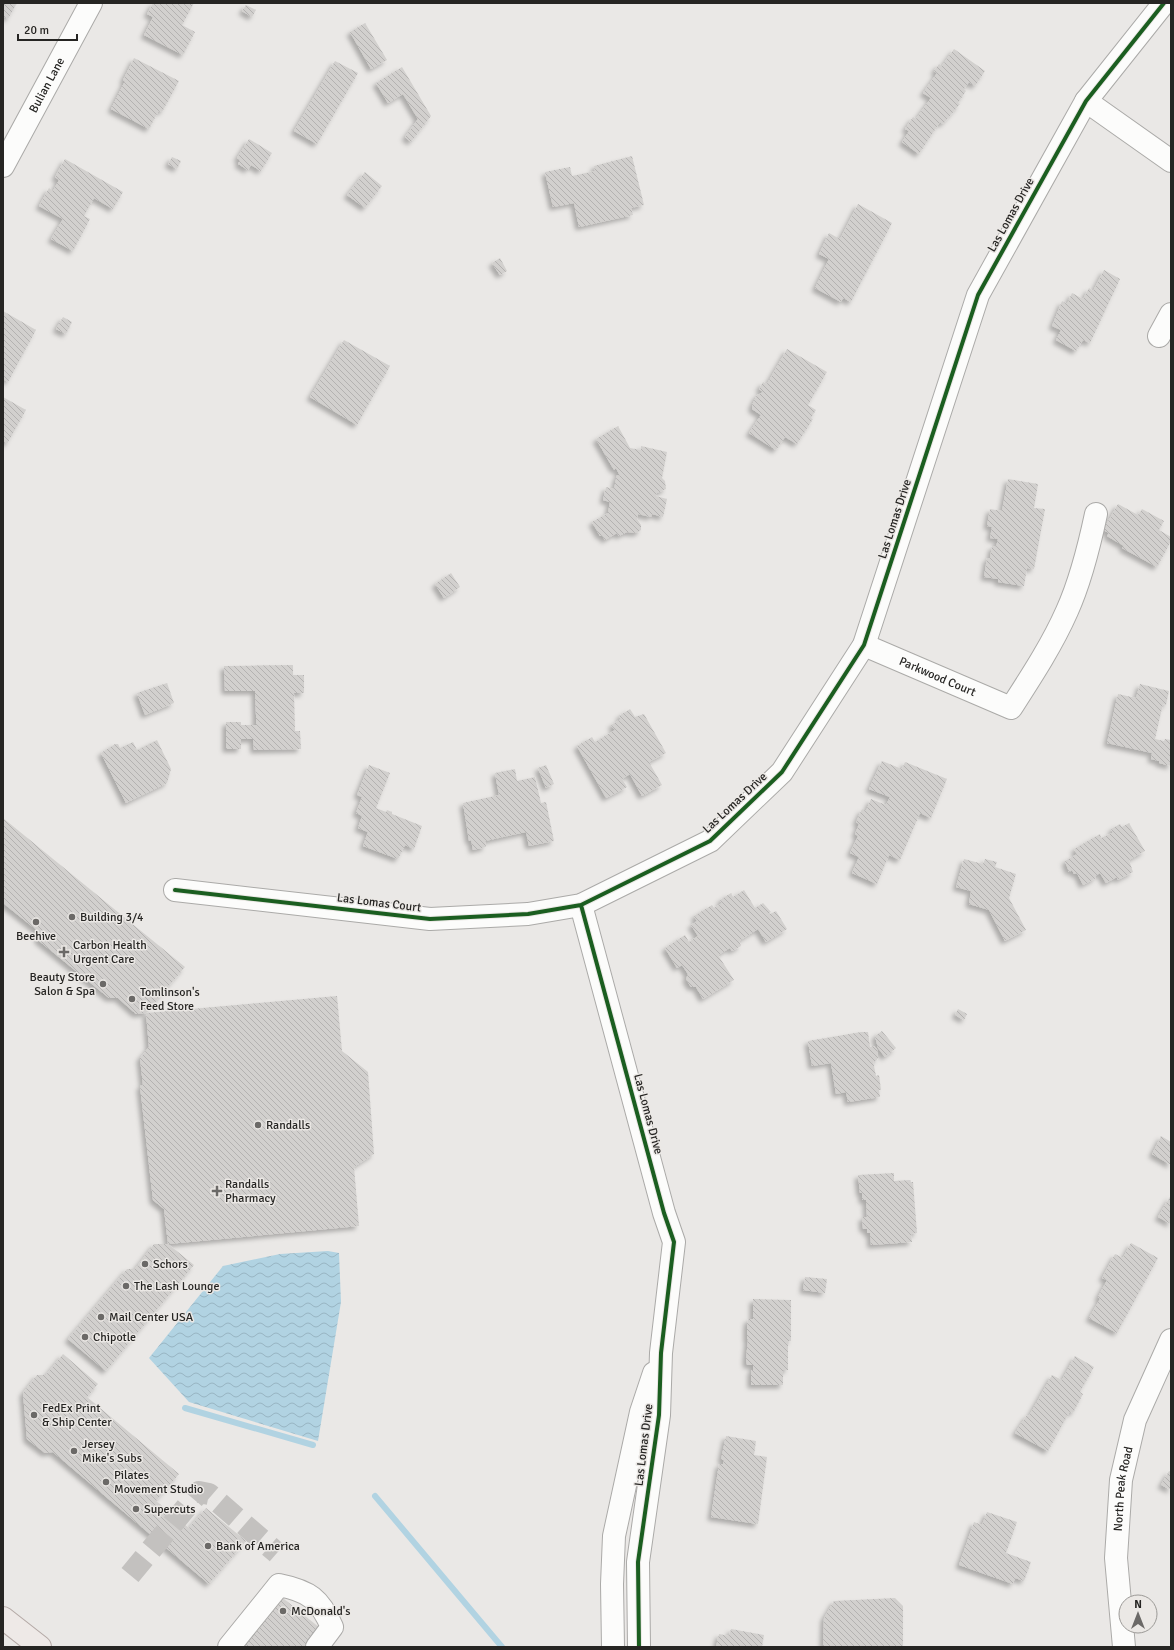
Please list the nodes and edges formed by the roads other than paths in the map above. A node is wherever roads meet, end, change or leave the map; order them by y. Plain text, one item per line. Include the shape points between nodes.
1 (91, 3) edge
2 (1164, 3) edge
3 (1086, 101) junction
4 (1171, 161) edge
5 (3, 166) edge
6 (1171, 314) edge
7 (1159, 336) dead end
8 (1096, 514) dead end
9 (864, 646) junction
10 (175, 890) dead end
11 (581, 905) junction
12 (1171, 1340) edge
13 (661, 1353) junction
14 (3, 1618) edge
15 (40, 1647) edge
16 (228, 1647) edge
17 (317, 1647) edge
18 (613, 1647) edge
19 (639, 1647) edge
20 (1124, 1647) edge

1 - 5 street, Bulian Lane
2 - 3 street, Las Lomas Drive
3 - 4 street
3 - 9 street, Las Lomas Drive via 978,295
6 - 7 street
8 - 9 street, Parkwood Court via 1089,548 1067,610 1039,665 1011,708
9 - 11 street, Las Lomas Drive via 782,772 710,841
10 - 11 street, Las Lomas Court via 430,919 528,914
11 - 13 street, Las Lomas Drive via 674,1242
12 - 20 street, North Peak Road via 1135,1420 1121,1480 1116,1558
13 - 18 street, Las Lomas Drive via 641,1412 614,1536
13 - 19 street, Las Lomas Drive via 659,1415 638,1562
14 - 15 main road
16 - 17 street via 279,1585 309,1596 325,1610 332,1627

